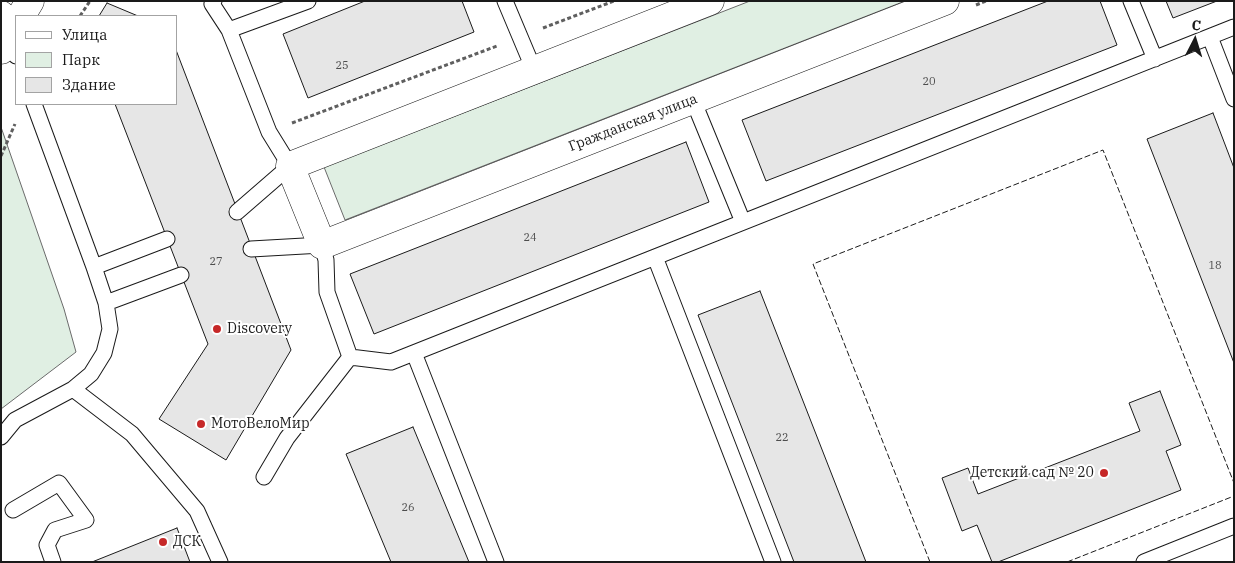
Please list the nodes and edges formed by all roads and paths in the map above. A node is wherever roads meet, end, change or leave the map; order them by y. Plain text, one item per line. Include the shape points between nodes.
1 (30, 1) edge
2 (90, 1) edge
3 (214, 1) edge
4 (308, 1) edge
5 (505, 1) edge
6 (614, 1) edge
7 (710, 1) edge
8 (945, 1) edge
9 (1131, 1) edge
10 (22, 15) edge
11 (81, 15) edge
12 (1234, 27) edge
13 (230, 30) junction
14 (520, 37) junction
15 (1210, 37) junction
16 (1155, 59) junction
17 (534, 70) junction
18 (1234, 99) edge
19 (693, 100) junction
20 (34, 105) edge
21 (17, 121) dead end
22 (268, 132) junction
23 (1, 156) edge
24 (290, 166) junction
25 (237, 212) dead end
26 (743, 222) junction
27 (168, 239) dead end
28 (322, 245) junction
29 (251, 249) dead end
30 (655, 257) junction
31 (94, 267) junction
32 (181, 275) dead end
33 (106, 304) junction
34 (414, 353) junction
35 (350, 356) junction
36 (73, 389) junction
37 (1, 437) edge
38 (264, 477) dead end
39 (13, 510) dead end
40 (1234, 526) edge
41 (1182, 555) edge
42 (53, 562) edge
43 (220, 562) edge
44 (496, 562) edge
45 (773, 562) edge
46 (1144, 562) edge

1 - 10 street
2 - 11 path
3 - 13 lane via 212,4
4 - 13 lane
5 - 14 lane
6 - 14 path
7 - 17 street
8 - 19 street, Гражданская улица
9 - 16 lane
12 - 15 lane
13 - 22 lane
14 - 17 lane
14 - 22 path
15 - 16 lane
15 - 18 lane
16 - 26 lane
17 - 24 street
19 - 26 lane
19 - 28 street, Гражданская улица
20 - 31 lane
21 - 23 path
22 - 24 lane
24 - 25 lane
24 - 28 street
26 - 30 lane
27 - 31 lane
28 - 29 lane
28 - 35 lane via 327,292
30 - 34 lane
30 - 45 lane
31 - 33 lane
32 - 33 lane
33 - 36 lane via 110,329 104,354 91,374
34 - 35 lane via 391,362
34 - 44 lane
35 - 38 lane via 287,438
36 - 37 lane via 15,420
36 - 43 lane via 138,441 197,511
39 - 42 lane via 59,484 86,520 55,530 47,545
40 - 41 lane
41 - 46 lane

